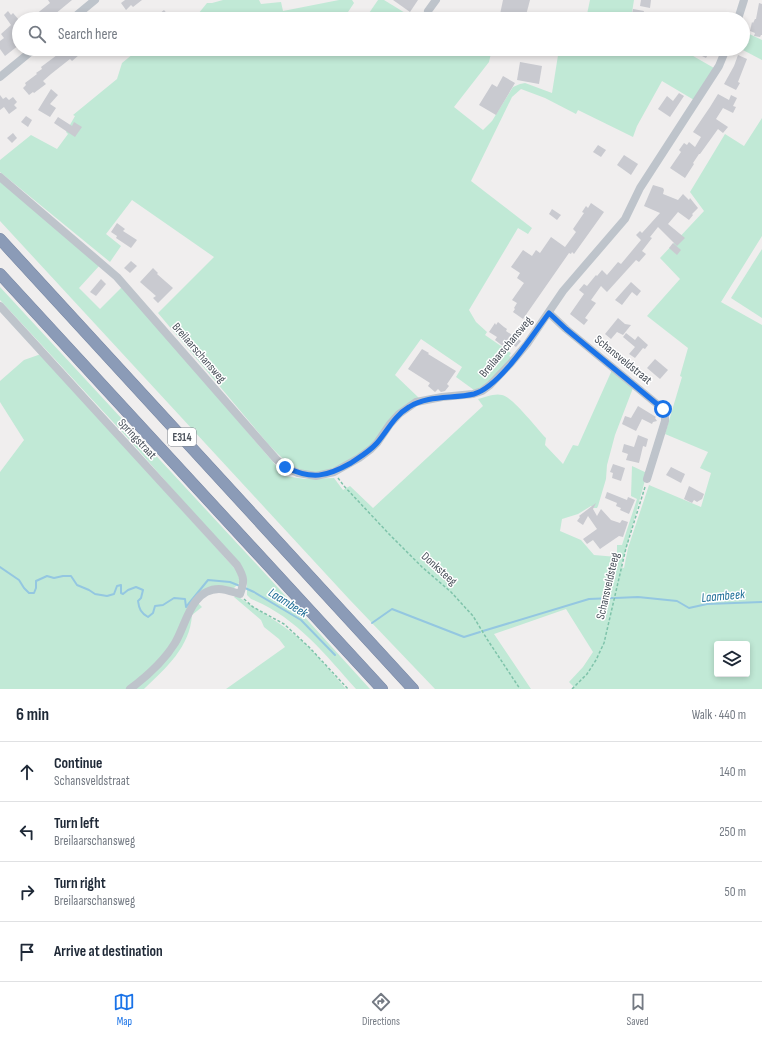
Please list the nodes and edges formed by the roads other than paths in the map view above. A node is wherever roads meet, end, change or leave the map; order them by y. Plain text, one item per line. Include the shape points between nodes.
1 (96, 0) edge
2 (436, 0) edge
3 (744, 0) edge
4 (428, 11) dead end
5 (81, 12) edge
6 (740, 12) edge
7 (25, 56) edge
8 (723, 56) edge
9 (0, 76) edge
10 (0, 177) edge
11 (0, 239) edge
12 (0, 274) edge
13 (0, 306) edge
14 (549, 313) junction
15 (647, 479) road end
16 (130, 689) edge
17 (382, 689) edge
18 (413, 689) edge

1 - 5 street
2 - 4 street
3 - 6 street
7 - 9 street
8 - 14 street, Breilaarschansweg via 640,188 625,219 563,291
10 - 14 street, Breilaarschansweg via 117,277 276,459 298,473 316,476 334,472 359,458 378,443 390,424 412,405 426,400 482,391 511,363
11 - 18 highway, E314
12 - 17 highway, E314
13 - 16 street, Springstraat via 237,565 243,577 244,584 240,594 219,589 211,590 200,597 188,611 174,644 155,667
14 - 15 street, Schansveldstraat via 663,409 665,421

